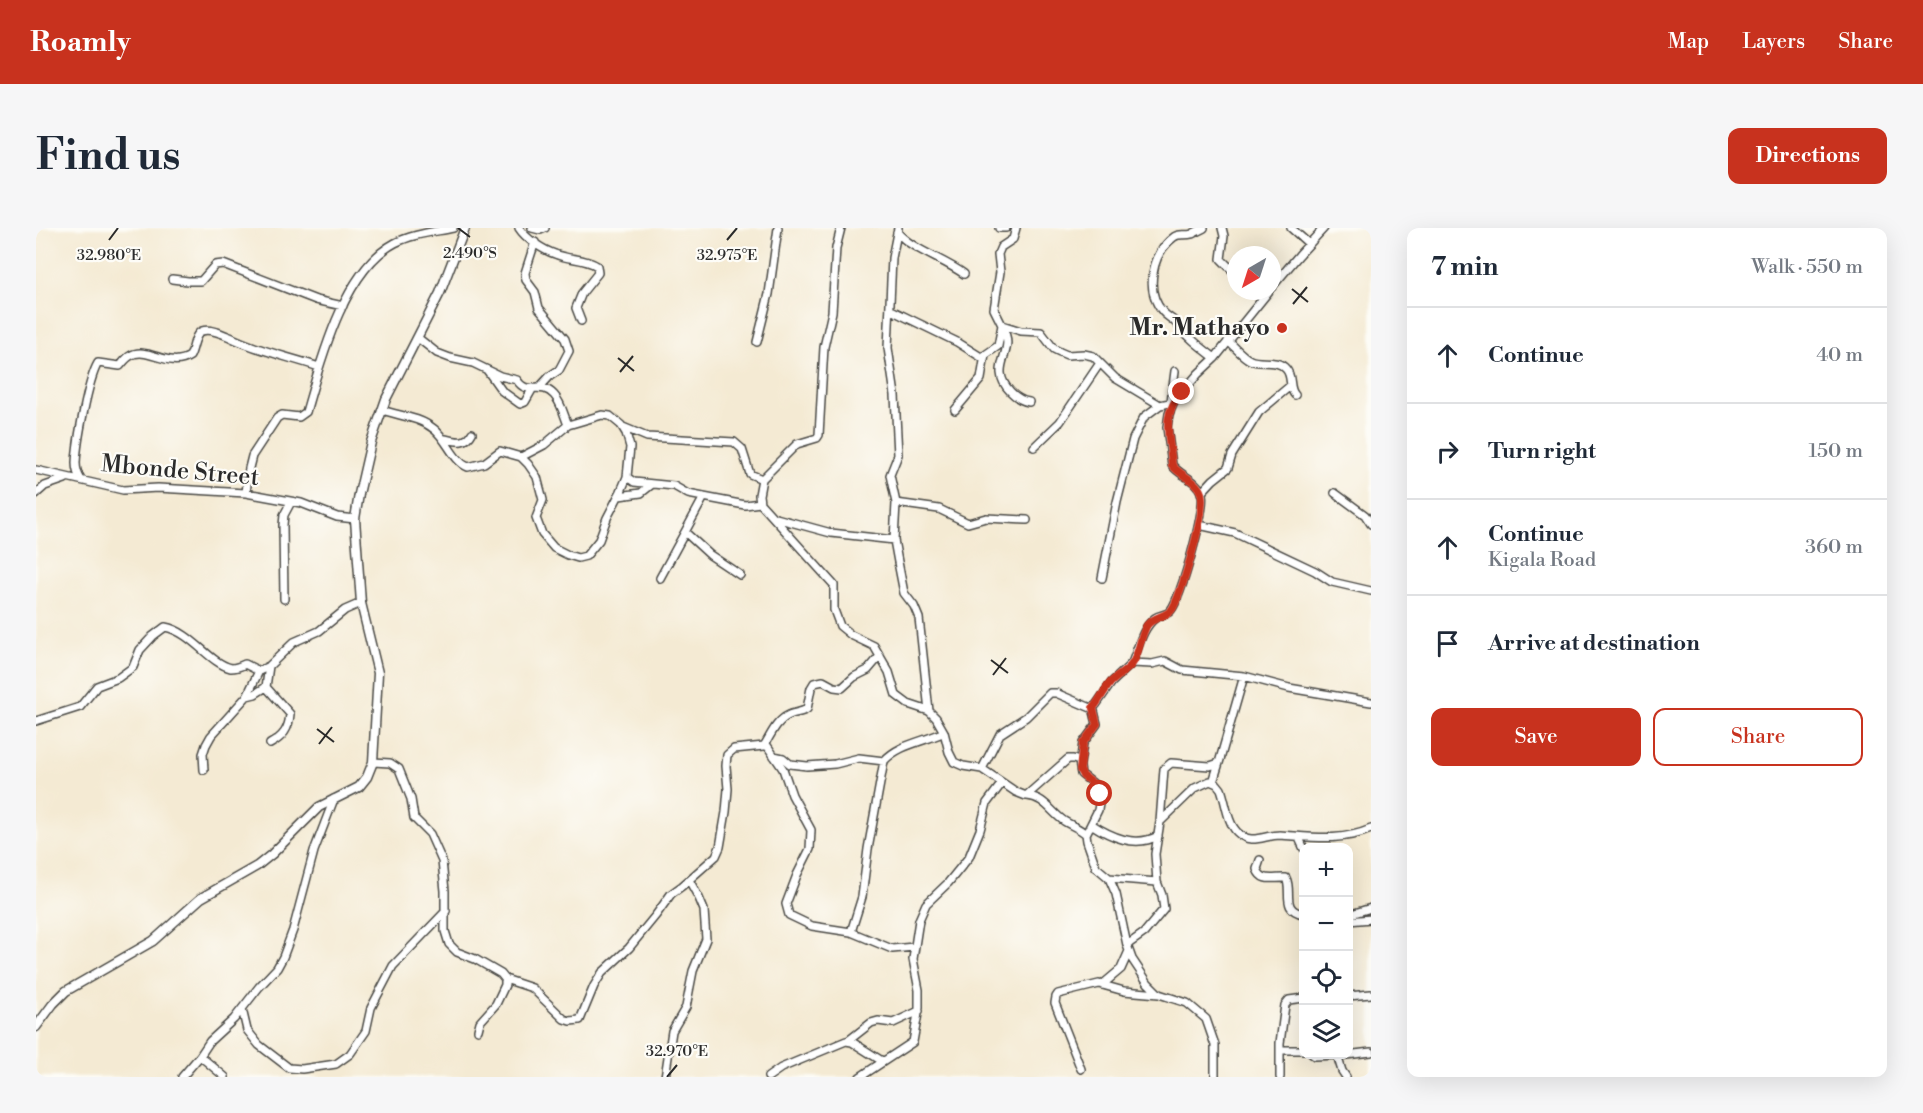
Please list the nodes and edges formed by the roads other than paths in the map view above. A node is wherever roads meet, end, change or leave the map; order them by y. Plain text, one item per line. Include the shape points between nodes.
1 (453, 228) edge
2 (465, 228) edge
3 (519, 228) edge
4 (532, 228) edge
5 (545, 228) edge
6 (778, 228) edge
7 (841, 228) edge
8 (999, 228) edge
9 (1006, 228) edge
10 (1016, 228) edge
11 (1204, 228) edge
12 (1222, 228) edge
13 (1291, 228) edge
14 (1324, 228) edge
15 (897, 230) edge
16 (535, 242) junction
17 (1309, 244) junction
18 (1227, 266) edge
19 (964, 274) dead end
20 (1281, 278) edge
21 (172, 279) dead end
22 (1262, 300) edge
23 (343, 306) junction
24 (891, 310) junction
25 (581, 321) dead end
26 (1002, 326) junction
27 (418, 338) junction
28 (1228, 341) junction
29 (757, 342) dead end
30 (984, 358) junction
31 (1215, 358) junction
32 (1100, 363) junction
33 (320, 367) junction
34 (486, 369) junction
35 (1175, 371) dead end
36 (1290, 386) junction
37 (536, 388) junction
38 (1295, 395) dead end
39 (1029, 402) dead end
40 (1172, 402) junction
41 (1160, 405) junction
42 (382, 410) junction
43 (955, 410) dead end
44 (568, 425) junction
45 (621, 425) junction
46 (472, 433) dead end
47 (642, 435) junction
48 (445, 439) junction
49 (630, 447) junction
50 (1034, 447) dead end
51 (520, 457) junction
52 (36, 470) edge
53 (627, 477) junction
54 (69, 479) junction
55 (762, 479) junction
56 (81, 480) junction
57 (651, 485) junction
58 (246, 493) junction
59 (1202, 493) junction
60 (1335, 493) dead end
61 (36, 494) edge
62 (619, 496) junction
63 (704, 497) junction
64 (291, 502) junction
65 (760, 503) junction
66 (896, 504) junction
67 (775, 518) junction
68 (355, 519) junction
69 (1027, 520) dead end
70 (1371, 524) edge
71 (1199, 525) junction
72 (686, 533) junction
73 (894, 540) junction
74 (740, 575) dead end
75 (660, 578) dead end
76 (1102, 578) dead end
77 (1371, 591) edge
78 (284, 599) dead end
79 (361, 603) junction
80 (880, 656) junction
81 (1132, 663) junction
82 (269, 666) junction
83 (260, 671) junction
84 (1244, 676) junction
85 (266, 687) junction
86 (247, 696) junction
87 (1371, 702) edge
88 (1093, 708) junction
89 (929, 711) junction
90 (36, 721) edge
91 (945, 732) junction
92 (270, 744) dead end
93 (766, 744) junction
94 (774, 756) junction
95 (884, 761) junction
96 (373, 762) junction
97 (1219, 763) junction
98 (1080, 764) junction
99 (982, 769) junction
100 (204, 770) dead end
101 (1213, 782) junction
102 (1002, 783) junction
103 (1027, 796) junction
104 (334, 800) junction
105 (1160, 822) junction
106 (1091, 824) junction
107 (1371, 829) edge
108 (1086, 834) junction
109 (1158, 836) junction
110 (1299, 838) junction
111 (1301, 843) edge
112 (1260, 860) dead end
113 (1108, 878) junction
114 (689, 880) junction
115 (1157, 882) junction
116 (1371, 908) edge
117 (446, 911) junction
118 (1299, 912) edge
119 (1353, 913) edge
120 (1371, 919) edge
121 (1353, 921) edge
122 (851, 932) junction
123 (914, 947) junction
124 (1128, 948) junction
125 (505, 979) junction
126 (1102, 985) junction
127 (1159, 994) junction
128 (1371, 994) edge
129 (1353, 996) edge
130 (1299, 999) edge
131 (242, 1009) junction
132 (919, 1011) junction
133 (36, 1027) edge
134 (478, 1030) dead end
135 (848, 1041) junction
136 (1280, 1050) junction
137 (1299, 1050) edge
138 (1371, 1052) edge
139 (1353, 1054) edge
140 (200, 1056) junction
141 (1339, 1059) edge
142 (882, 1061) junction
143 (1081, 1069) dead end
144 (182, 1077) edge
145 (225, 1077) edge
146 (665, 1077) edge
147 (768, 1077) edge
148 (860, 1077) edge
149 (1215, 1077) edge
150 (1280, 1077) edge
151 (1346, 1077) edge

1 - 23 street via 409,238 387,248 364,272
2 - 27 street
3 - 16 street
4 - 5 street
6 - 29 street via 769,294
7 - 55 street via 824,347 819,435 797,444
8 - 9 street
10 - 26 street via 1013,239 998,254 1000,272 994,309
11 - 31 street via 1177,236 1166,246 1156,258 1153,284 1163,312
12 - 18 street via 1221,259
13 - 17 street
14 - 17 street
15 - 19 street via 907,241
15 - 24 street
16 - 25 street via 555,255 597,266 598,273 576,308
16 - 37 street via 526,280 539,308 566,339 568,351 559,370
17 - 20 street
21 - 23 street via 201,281 215,265 223,264 316,300
22 - 28 street
23 - 33 street
24 - 30 street
24 - 66 street via 888,348 898,460 890,475
26 - 30 street via 998,346
26 - 32 street via 1035,330 1060,352 1088,354
26 - 39 street via 1007,351 1002,376 1014,397
27 - 34 street via 436,353
27 - 42 street
28 - 31 street
28 - 36 street via 1251,361 1284,367
30 - 43 street via 981,379
31 - 40 street
32 - 41 street via 1115,378
32 - 50 street via 1060,422
33 - 56 street via 205,330 198,335 187,358 167,360 141,353 130,356 120,366 98,363 87,397 78,452
33 - 58 street via 306,412 299,417 279,417 252,456
34 - 37 street via 517,380 523,388
34 - 37 street via 502,391 520,404
35 - 40 street
36 - 38 street
36 - 59 street via 1259,412 1228,468
37 - 44 street via 556,397
40 - 41 street
40 - 59 street via 1167,427 1172,465
41 - 76 street via 1144,417 1133,438
42 - 48 street via 422,421
42 - 68 street via 365,464
44 - 45 street via 602,415
44 - 51 street via 544,445
45 - 47 street
45 - 49 street
46 - 48 street via 462,442
47 - 49 street
47 - 55 street via 734,442 742,449 750,474
48 - 51 street via 459,462 468,467 484,463 500,451
49 - 53 street
51 - 62 street via 537,477 543,495 536,515 542,534 549,544 568,555 581,557 594,548
52 - 54 street, Mbonde Street
53 - 57 street
53 - 62 street
54 - 56 street, Mbonde Street
54 - 61 street via 50,483
55 - 65 street
56 - 58 street, Mbonde Street via 123,490
57 - 62 street via 641,493
57 - 63 street via 674,486
58 - 64 street, Mbonde Street
59 - 71 street
60 - 70 street
63 - 65 street via 745,505
63 - 72 street
64 - 68 street, Mbonde Street
64 - 78 street via 283,525
65 - 67 street
66 - 69 street via 939,509 968,523 986,518
66 - 73 street
67 - 73 street via 831,533
67 - 80 street via 834,585 834,610 840,626 873,646
68 - 79 street
71 - 77 street via 1235,533 1332,582
71 - 81 street via 1173,607 1146,627
72 - 74 street
72 - 75 street
73 - 89 street via 904,592 919,618
79 - 82 street via 345,610 319,631 294,642
79 - 96 street via 378,674
80 - 89 street via 897,695 908,704
80 - 93 street via 842,688 823,681 814,683 807,709 783,719
81 - 84 street via 1165,660 1182,670
81 - 88 street
82 - 83 street
82 - 85 street
83 - 86 street
83 - 90 street via 245,664 229,667 177,630 165,627 140,650 133,667 97,686 80,707
84 - 87 street
84 - 97 street
85 - 86 street
85 - 92 street via 290,714 286,732
86 - 100 street via 211,736 203,754
88 - 98 street via 1097,724 1083,743
88 - 99 street via 1050,693 1026,717 1000,734
89 - 91 street
91 - 95 street via 892,752
91 - 99 street via 955,763
93 - 94 street
93 - 114 street via 734,749 727,755 728,789 720,847 714,859
94 - 95 street via 790,764 807,766 859,758
94 - 122 street via 808,823 812,839 786,904 787,912 804,923
95 - 122 street via 862,897
96 - 104 street via 359,787
96 - 117 street via 390,763 401,772 414,818 430,834 442,861
97 - 101 street
97 - 105 street via 1171,763 1166,767
98 - 103 street via 1068,759
98 - 106 street via 1081,774 1093,782 1100,794
99 - 102 street
101 - 105 street via 1195,788
101 - 110 street via 1221,789 1232,824 1240,835 1254,840 1279,835
102 - 103 street
102 - 123 street via 987,803 969,857 922,910
103 - 108 street via 1042,801
104 - 131 street via 314,851 283,957
104 - 133 street via 319,807 257,866 201,898 160,936 66,991
105 - 109 street
106 - 108 street
106 - 109 street via 1127,840 1144,841
107 - 110 street via 1342,838
108 - 113 street via 1098,871
109 - 115 street
110 - 111 street
112 - 118 street via 1260,876 1286,878 1289,904
113 - 115 street
113 - 124 street via 1116,894
114 - 125 street via 671,894 629,948 602,973 579,1020 564,1019 537,991
114 - 146 street via 704,910 706,939 693,971 686,1007 672,1031
115 - 124 street via 1164,909
116 - 119 street
117 - 125 street via 445,931 453,949 494,969
117 - 131 street via 393,966 371,1008 366,1031 350,1054 336,1064 289,1068 259,1045 247,1030
120 - 121 street
122 - 123 street via 892,949
123 - 132 street
124 - 126 street via 1121,969
124 - 127 street via 1141,974
125 - 134 street via 496,1004
126 - 127 street
126 - 143 street via 1058,994 1055,1000
127 - 149 street via 1187,1003 1206,1019 1215,1045
128 - 129 street
130 - 136 street via 1285,1005
131 - 140 street
132 - 135 street via 893,1023 871,1023
132 - 142 street via 913,1042
135 - 142 street
135 - 147 street
136 - 137 street
136 - 150 street
138 - 139 street
140 - 144 street
140 - 145 street
141 - 151 street
142 - 148 street

